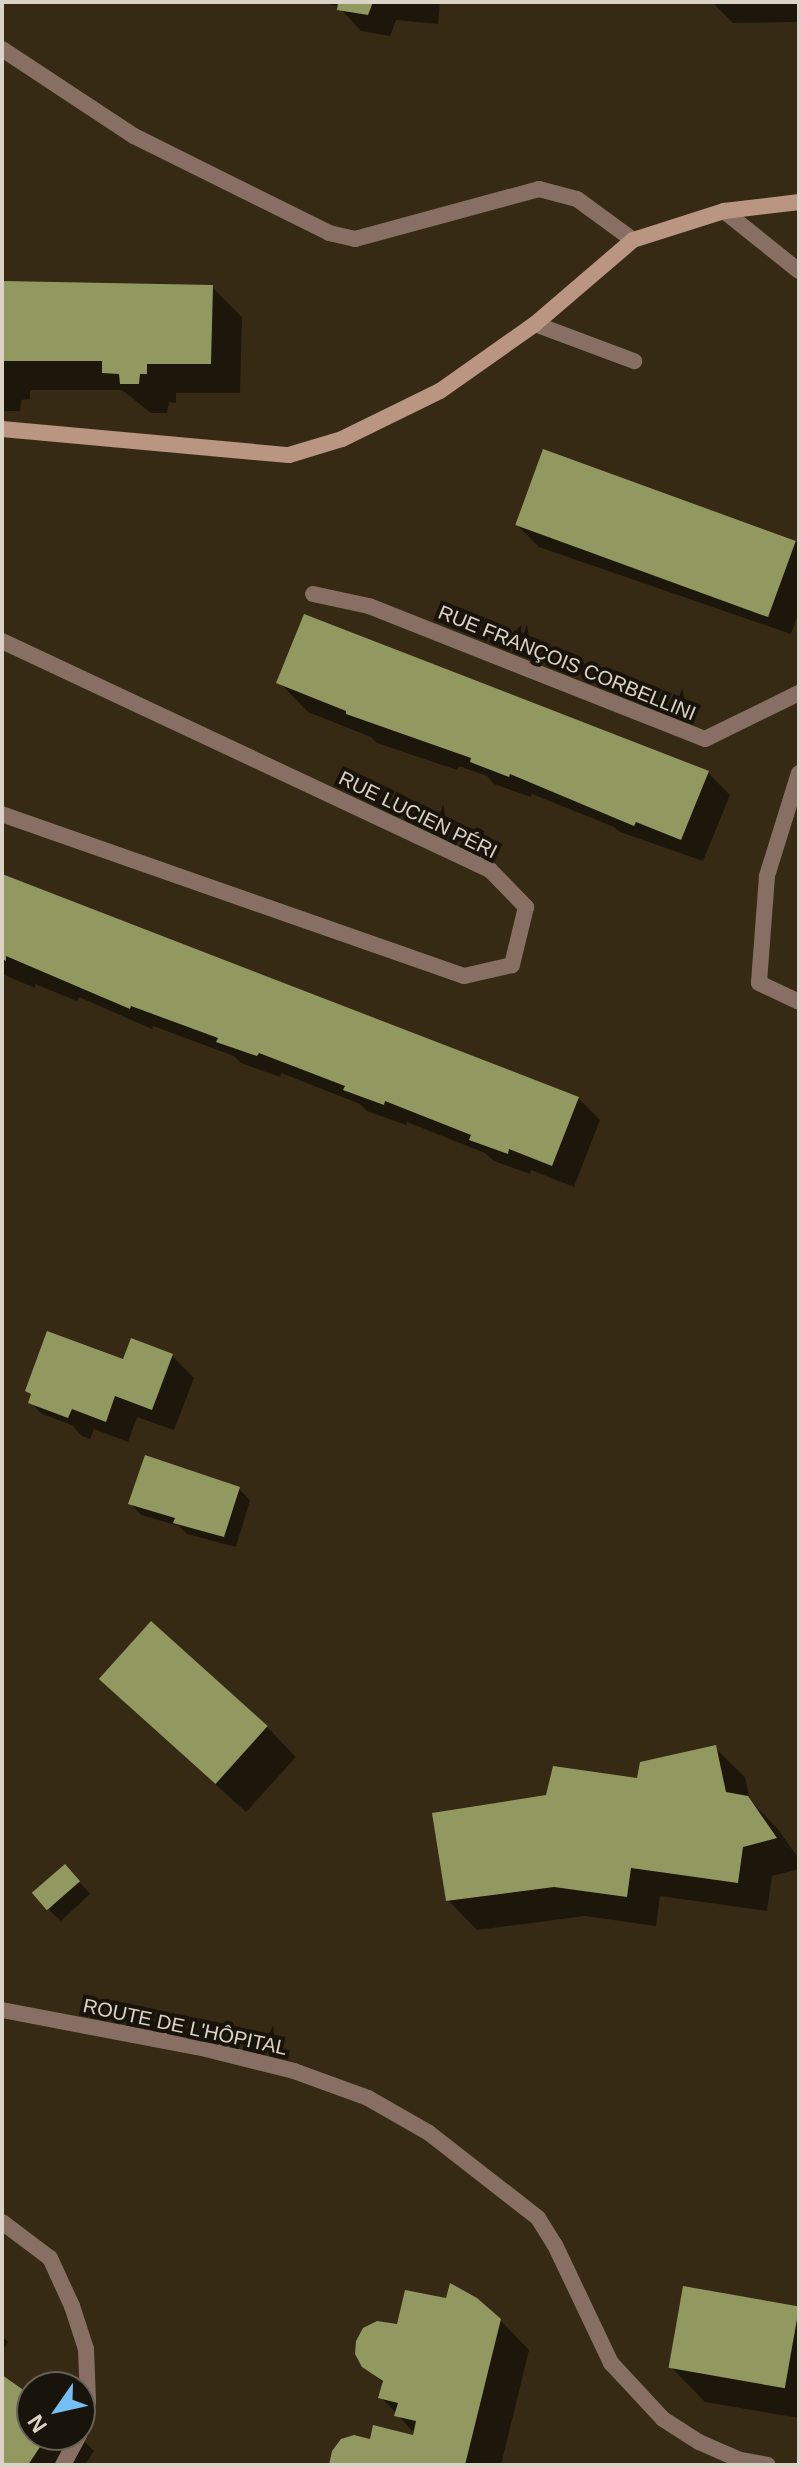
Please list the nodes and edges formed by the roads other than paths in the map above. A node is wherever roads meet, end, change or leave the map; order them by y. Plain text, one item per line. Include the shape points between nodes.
1 (2, 49) edge
2 (799, 202) edge
3 (724, 211) junction
4 (633, 240) junction
5 (799, 271) edge
6 (535, 324) junction
7 (634, 361) dead end
8 (2, 429) edge
9 (313, 594) dead end
10 (2, 641) edge
11 (799, 693) edge
12 (799, 773) edge
13 (2, 814) edge
14 (799, 1002) edge
15 (2, 2010) edge
16 (2, 2222) edge
17 (87, 2371) edge
18 (768, 2465) edge

1 - 4 street via 134,136 329,233 355,239 539,189 577,199
2 - 3 main road
3 - 4 main road
3 - 5 street
4 - 6 main road
6 - 7 street
6 - 8 main road via 440,391 342,439 289,455
9 - 11 street, RUE FRANÇOIS CORBELLINI via 369,606 705,739
10 - 13 street, RUE LUCIEN PÉRI via 490,870 526,907 512,965 464,976
12 - 14 street via 767,876 759,983
15 - 18 street, ROUTE DE L'HÔPITAL via 294,2071 368,2098 429,2133 538,2218 611,2363 663,2419 740,2460
16 - 17 street via 50,2258 72,2306 86,2349

